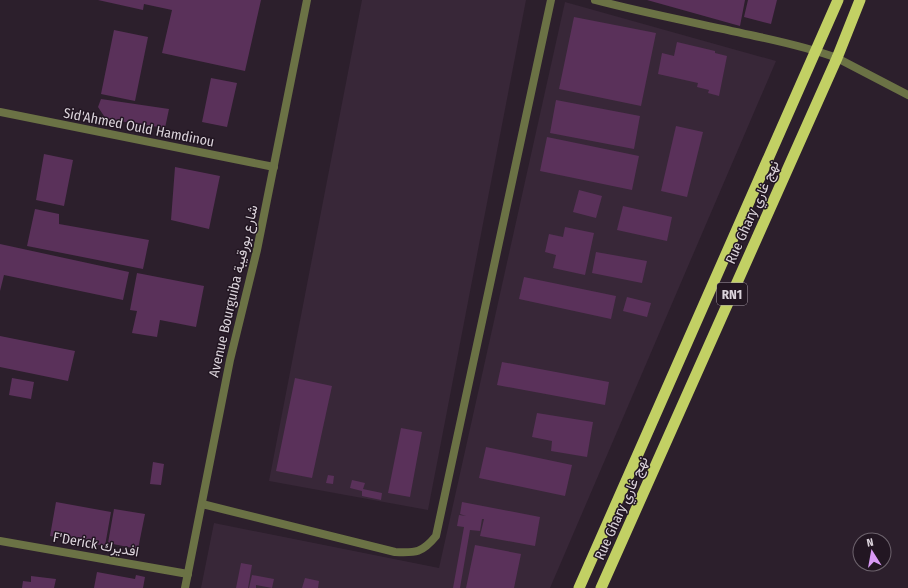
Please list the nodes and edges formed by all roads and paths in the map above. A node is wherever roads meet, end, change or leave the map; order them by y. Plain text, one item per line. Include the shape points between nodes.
1 (307, 0) edge
2 (551, 0) edge
3 (595, 0) edge
4 (838, 0) edge
5 (860, 0) edge
6 (816, 50) junction
7 (837, 58) junction
8 (908, 95) edge
9 (0, 112) edge
10 (274, 167) junction
11 (202, 504) junction
12 (0, 540) edge
13 (188, 574) junction
14 (185, 588) edge
15 (579, 588) edge
16 (601, 588) edge

1 - 10 street, Avenue Bourguiba شارع بورقيبة
2 - 11 street via 436,536 427,547 412,553 395,552
3 - 6 street
4 - 6 highway, Rue Ghary نهج غاري / RN1
5 - 7 highway, Rue Ghary نهج غاري / RN1
6 - 7 street
6 - 15 highway, Rue Ghary نهج غاري / RN1
7 - 8 street
7 - 16 highway, Rue Ghary نهج غاري / RN1
9 - 10 street, Sid'Ahmed Ould Hamdinou
10 - 11 street, Avenue Bourguiba شارع بورقيبة via 230,360
11 - 13 street, Avenue Bourguiba شارع بورقيبة
12 - 13 street, F'Derick افديرك
13 - 14 street, Avenue Bourguiba شارع بورقيبة

